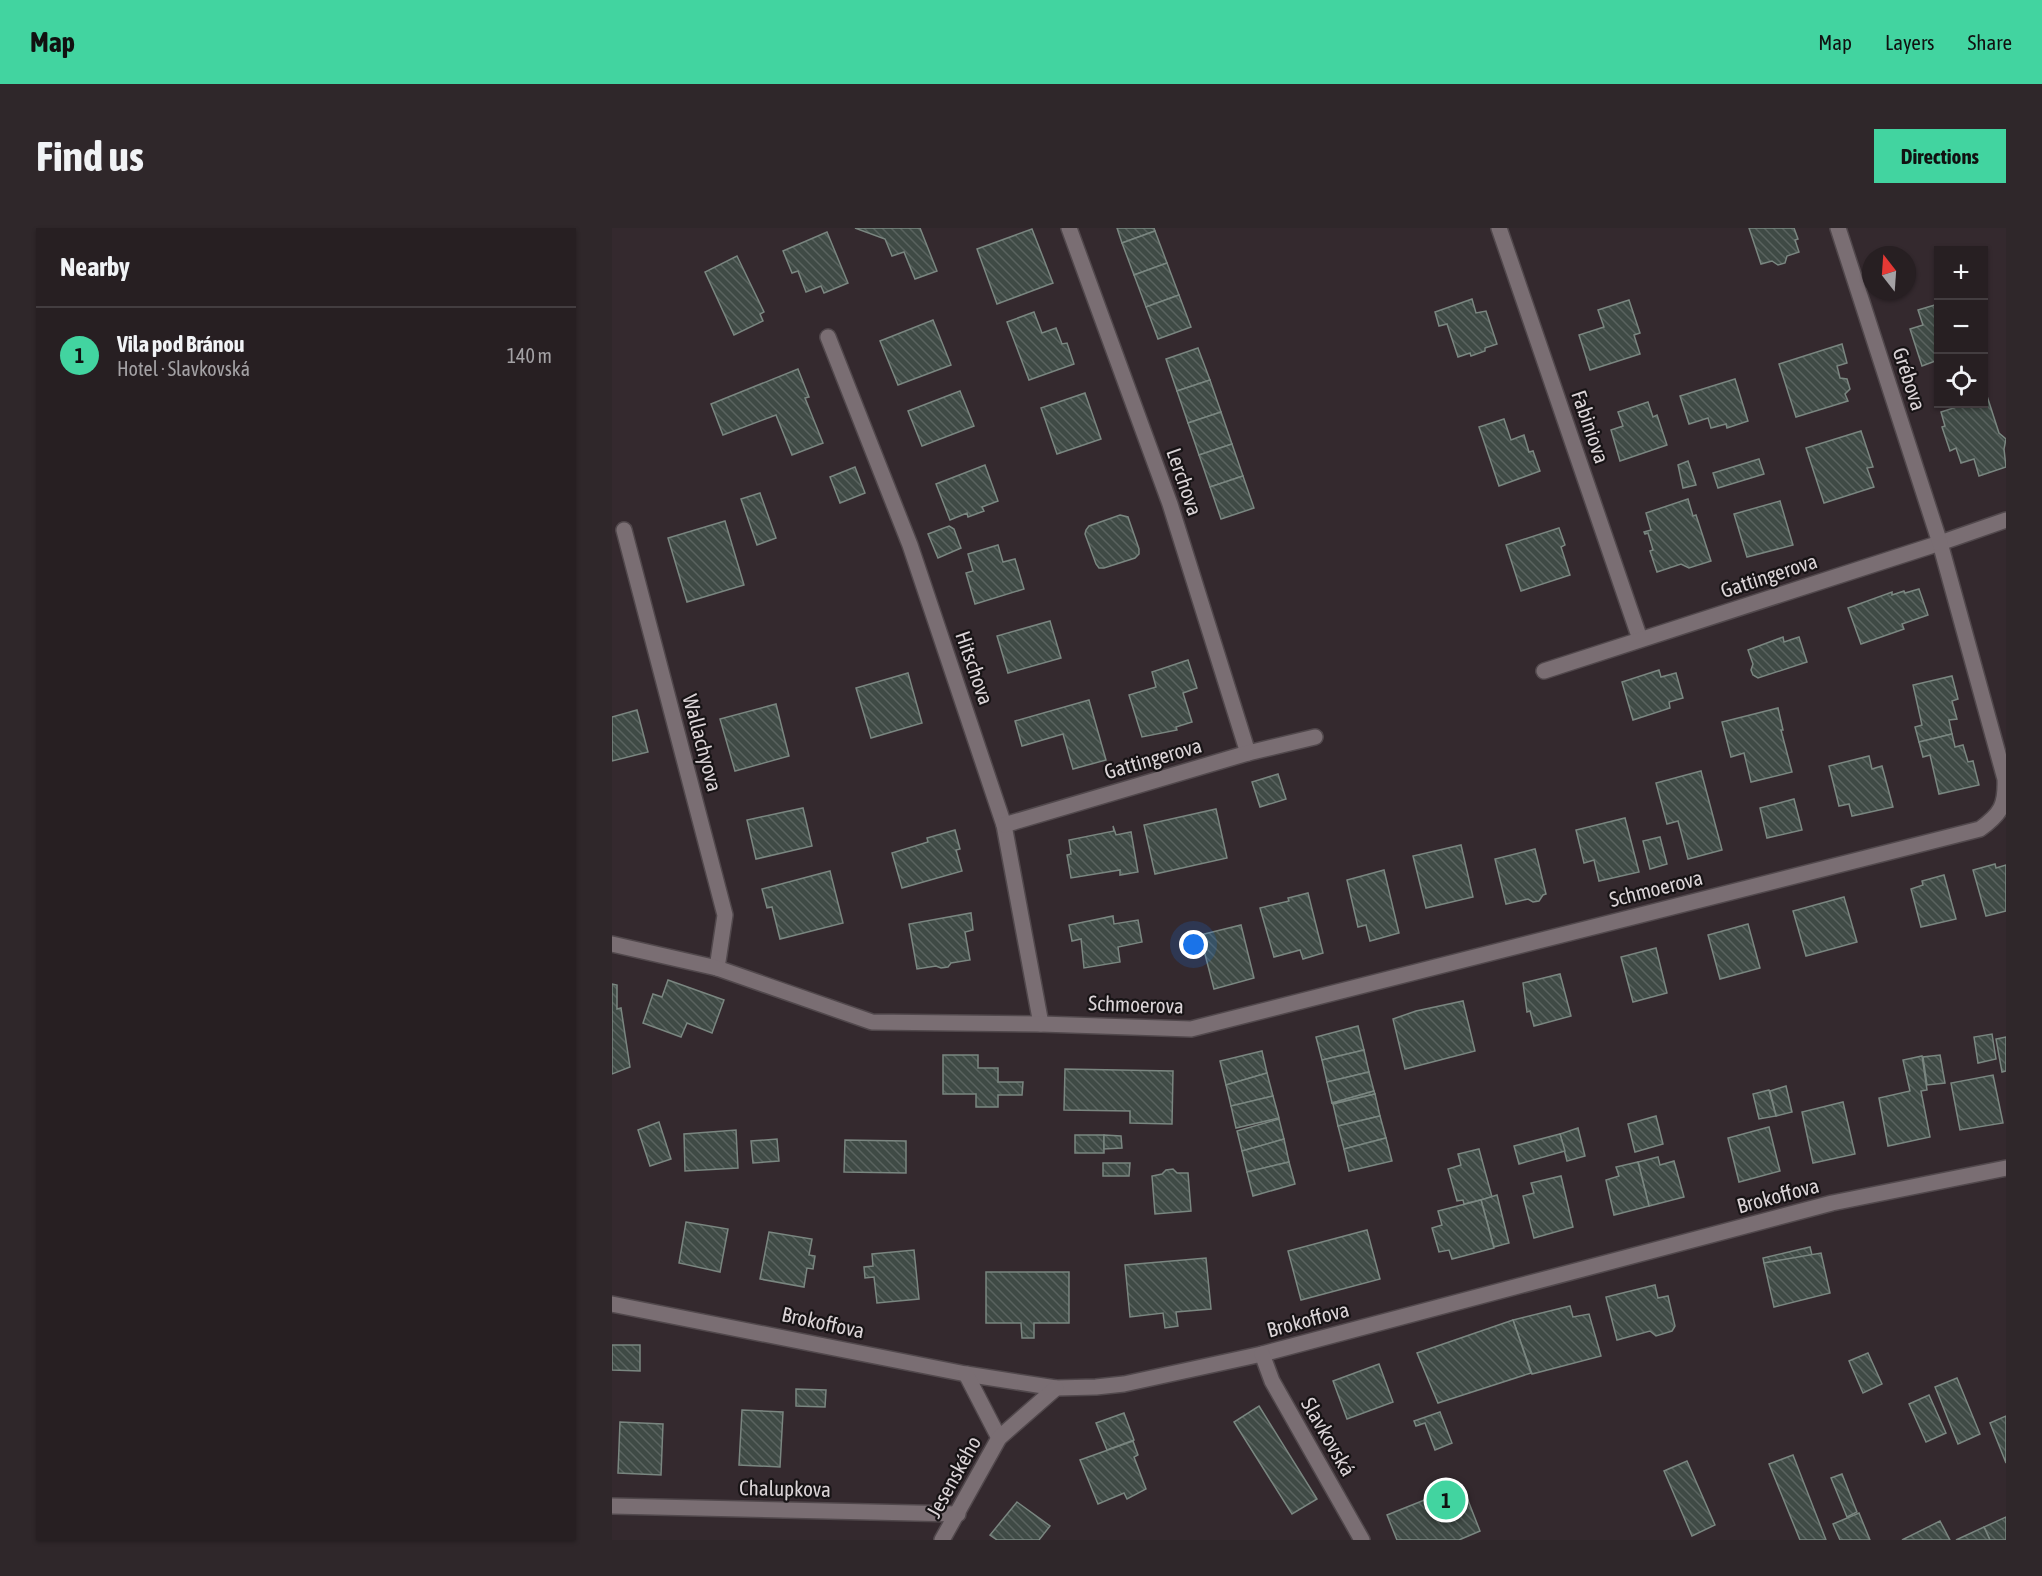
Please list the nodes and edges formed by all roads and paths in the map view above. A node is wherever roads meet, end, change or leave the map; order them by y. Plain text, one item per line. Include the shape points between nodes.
1 (1069, 228) edge
2 (1499, 228) edge
3 (1838, 228) edge
4 (828, 337) dead end
5 (2006, 520) edge
6 (624, 530) dead end
7 (1940, 543) junction
8 (1640, 639) junction
9 (1544, 671) dead end
10 (1315, 737) dead end
11 (1248, 753) junction
12 (1004, 825) junction
13 (612, 944) edge
14 (717, 968) junction
15 (1041, 1024) junction
16 (2006, 1168) edge
17 (612, 1304) edge
18 (1262, 1354) junction
19 (966, 1374) junction
20 (1056, 1388) junction
21 (999, 1438) junction
22 (612, 1506) edge
23 (958, 1514) junction
24 (942, 1540) edge
25 (1362, 1540) edge

1 - 11 street, Lerchova via 1170,504
2 - 8 street, Fabiniova
3 - 7 street, Grébova
4 - 12 street, Hitschova via 910,545
5 - 7 street, Gattingerova
6 - 14 street, Wallachyova via 725,915
7 - 8 street, Gattingerova
7 - 15 street, Schmoerova via 2005,779 2002,808 1980,829 1191,1029
8 - 9 street, Gattingerova
10 - 11 street, Gattingerova
11 - 12 street, Gattingerova
12 - 15 street, Hitschova
13 - 14 street, Schmoerova
14 - 15 street, Schmoerova via 872,1022
16 - 18 street, Brokoffova via 1832,1203
17 - 19 street, Brokoffova
18 - 20 street, Brokoffova via 1124,1384
18 - 25 street, Slavkovská via 1272,1381
19 - 20 street, Brokoffova
19 - 21 street
20 - 21 street, Jesenského
21 - 23 street, Jesenského
22 - 23 street, Chalupkova
23 - 24 street, Jesenského

